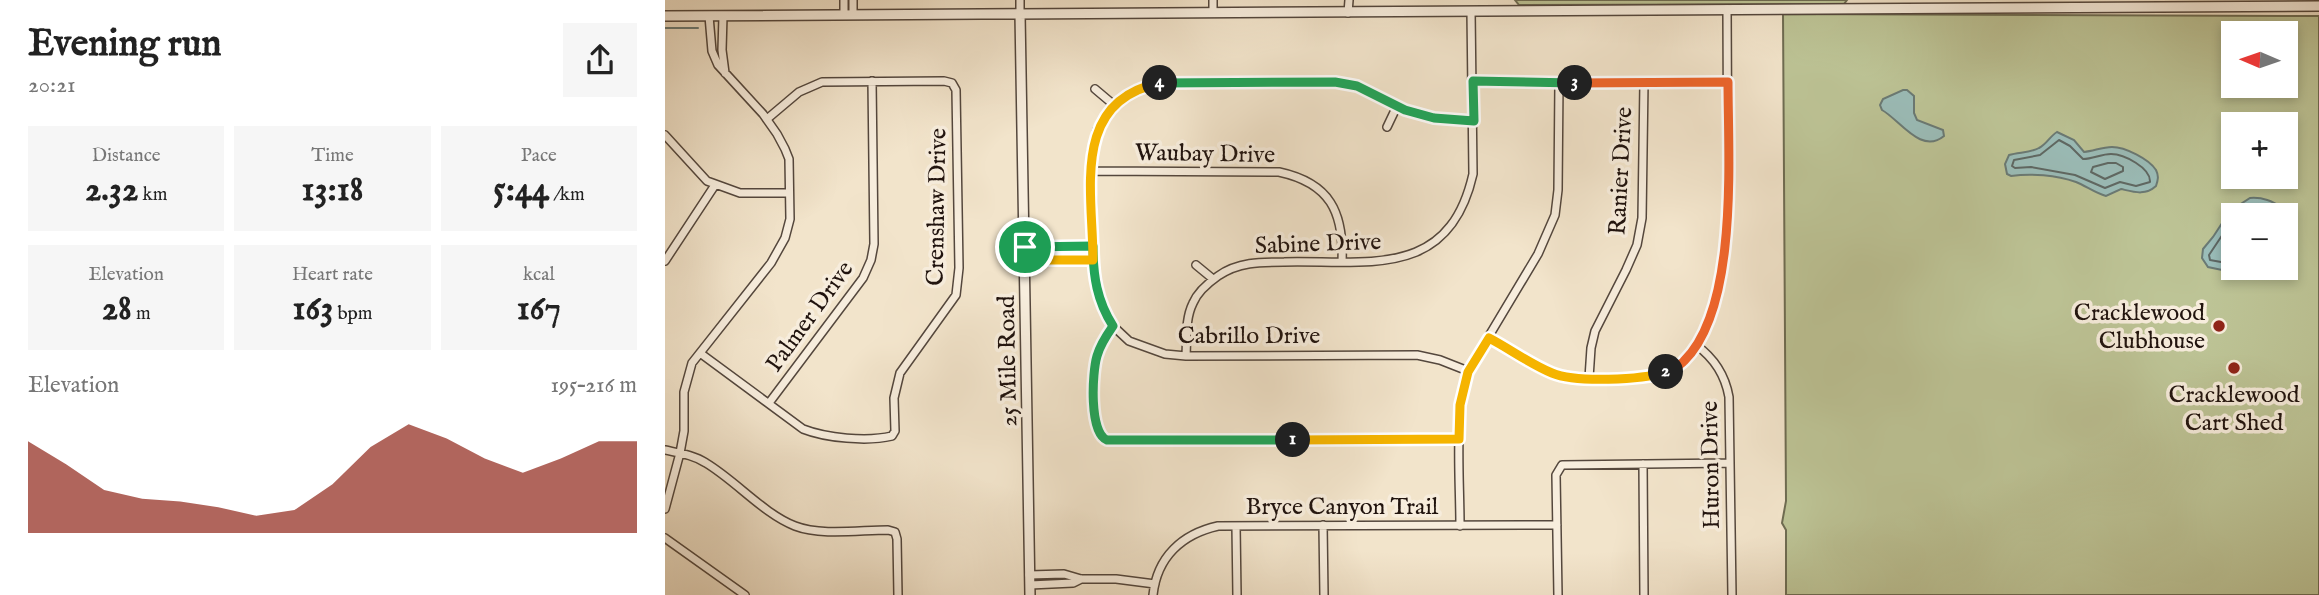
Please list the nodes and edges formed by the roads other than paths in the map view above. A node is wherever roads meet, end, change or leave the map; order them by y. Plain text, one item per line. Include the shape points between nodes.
1 (844, 0) edge
2 (853, 0) edge
3 (1020, 0) edge
4 (1213, 0) edge
5 (1349, 0) edge
6 (1502, 0) edge
7 (2221, 3) edge
8 (1899, 4) edge
9 (2319, 6) edge
10 (1727, 9) junction
11 (1502, 10) junction
12 (1471, 11) junction
13 (1213, 13) junction
14 (1348, 13) junction
15 (1020, 14) junction
16 (849, 15) junction
17 (665, 16) edge
18 (709, 16) junction
19 (723, 16) junction
20 (722, 50) junction
21 (712, 51) junction
22 (725, 74) junction
23 (872, 81) junction
24 (1473, 81) junction
25 (1644, 82) junction
26 (1728, 82) junction
27 (1559, 83) junction
28 (1095, 89) dead end
29 (1397, 106) junction
30 (1112, 107) junction
31 (767, 119) junction
32 (1474, 121) junction
33 (1387, 127) dead end
34 (665, 135) edge
35 (1091, 171) junction
36 (716, 185) junction
37 (789, 193) junction
38 (1093, 246) junction
39 (1025, 247) junction
40 (667, 256) edge
41 (1025, 260) junction
42 (1093, 260) junction
43 (1342, 262) junction
44 (1196, 265) dead end
45 (1213, 279) junction
46 (1113, 326) junction
47 (1489, 338) junction
48 (1696, 345) junction
49 (701, 352) junction
50 (1186, 356) junction
51 (1468, 372) junction
52 (1589, 378) junction
53 (769, 403) junction
54 (1459, 439) junction
55 (665, 450) edge
56 (680, 453) junction
57 (1730, 463) junction
58 (1643, 464) junction
59 (665, 509) edge
60 (1323, 525) junction
61 (1557, 525) junction
62 (1236, 526) junction
63 (1460, 526) junction
64 (665, 538) edge
65 (1029, 580) junction
66 (1155, 583) junction
67 (745, 595) edge
68 (898, 595) edge
69 (1030, 595) edge
70 (1153, 595) edge
71 (1237, 595) edge
72 (1324, 595) edge
73 (1558, 595) edge
74 (1644, 595) edge
75 (1732, 595) edge

1 - 16 street
2 - 16 street
3 - 15 street, 25 Mile Road
4 - 13 street
5 - 14 street
6 - 11 street
7 - 8 street
7 - 9 street
8 - 10 street
10 - 11 street
10 - 26 street
11 - 12 street
12 - 14 street
12 - 24 street, Sabine Drive
13 - 14 street
13 - 15 street
15 - 16 street
15 - 39 street, 25 Mile Road
16 - 19 street
17 - 18 street
18 - 19 street
18 - 21 street
19 - 20 street
20 - 21 street
20 - 22 street
21 - 22 street
22 - 31 street
23 - 31 street via 822,82 799,92
23 - 53 street, Palmer Drive via 874,237 870,264
23 - 53 street, Crenshaw Drive via 947,81 956,90 956,295 900,373 892,436 822,435 803,429
24 - 27 street
24 - 32 street, Sabine Drive
25 - 26 street
25 - 27 street
25 - 52 street, Ranier Drive via 1642,218 1637,245 1595,331
26 - 48 street via 1725,255 1713,307
27 - 47 street via 1555,215
28 - 30 street
29 - 30 street via 1357,86 1335,82 1158,83
29 - 32 street via 1434,118
29 - 33 street
30 - 35 street, Cabrillo Drive via 1093,142
31 - 37 street via 789,159
32 - 43 street, Sabine Drive via 1469,194 1444,233 1404,258
34 - 36 street
35 - 38 street, Cabrillo Drive
35 - 43 street, Waubay Drive via 1279,172 1299,176 1330,200 1339,217
36 - 37 street via 740,193
36 - 40 street
37 - 49 street via 785,238 771,263
38 - 39 street
38 - 42 street, Cabrillo Drive
39 - 41 street, 25 Mile Road
41 - 42 street
41 - 65 street, 25 Mile Road
42 - 46 street, Cabrillo Drive via 1096,290
43 - 45 street, Sabine Drive via 1254,262 1230,268
44 - 45 street
45 - 50 street, Sabine Drive via 1193,303
46 - 50 street, Cabrillo Drive via 1129,341 1148,349
46 - 54 street via 1095,363 1098,432 1107,440
47 - 51 street
47 - 52 street via 1551,373
48 - 52 street via 1683,362 1648,378
48 - 57 street, Huron Drive via 1710,357 1725,383
49 - 53 street
49 - 56 street via 685,381
50 - 51 street, Cabrillo Drive via 1417,355
51 - 54 street via 1460,405
54 - 63 street
55 - 56 street
56 - 59 street
56 - 68 street via 708,464 796,526 815,531 895,532
57 - 58 street
57 - 75 street, Huron Drive
58 - 61 street via 1559,467
58 - 74 street
60 - 62 street, Bryce Canyon Trail
60 - 63 street, Bryce Canyon Trail
60 - 72 street
61 - 63 street, Bryce Canyon Trail
61 - 73 street
62 - 66 street, Bryce Canyon Trail via 1202,530 1184,539 1170,551
62 - 71 street
64 - 67 street
65 - 66 street
65 - 69 street, 25 Mile Road
66 - 70 street, Bryce Canyon Trail

